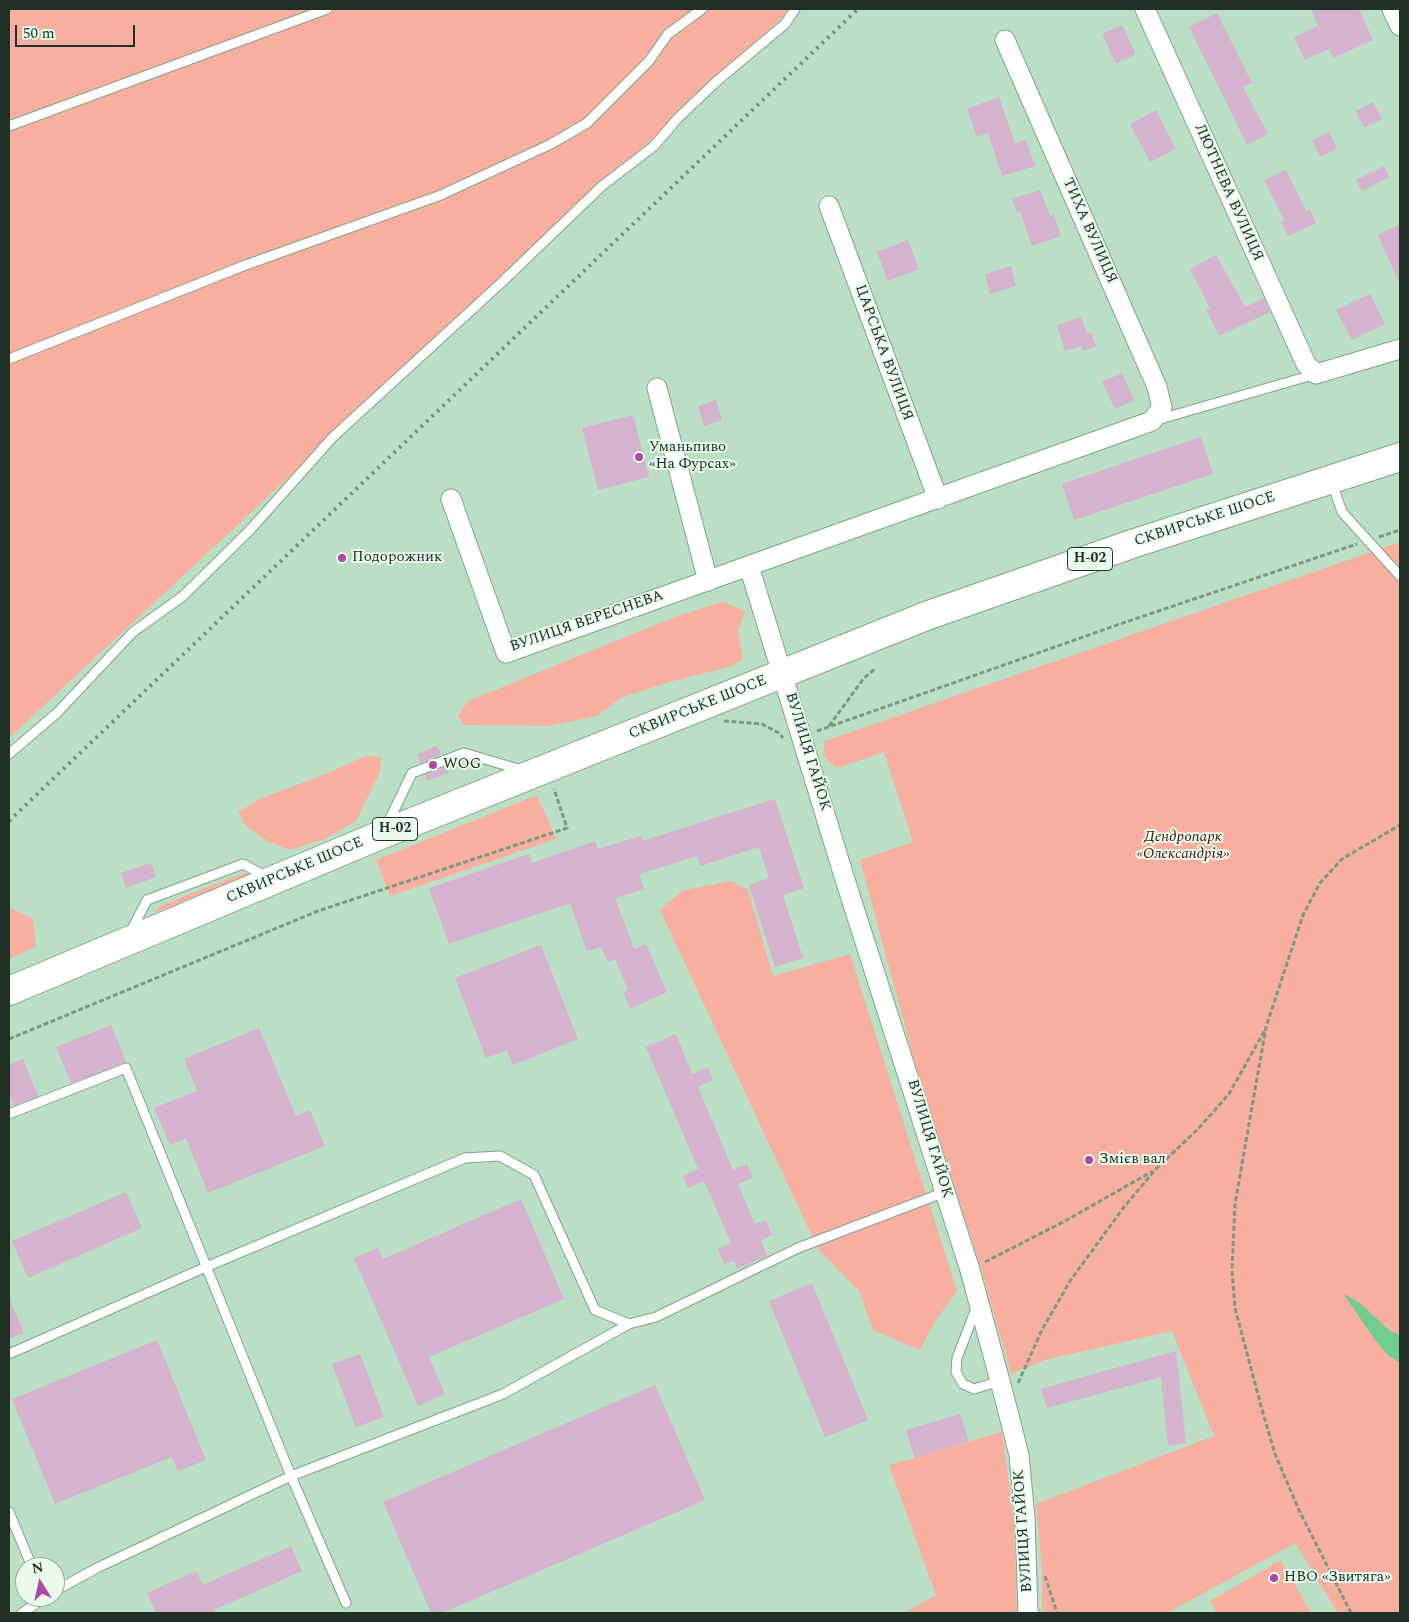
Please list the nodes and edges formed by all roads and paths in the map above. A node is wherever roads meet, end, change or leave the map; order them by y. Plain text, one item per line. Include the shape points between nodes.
1 (327, 9) edge
2 (702, 9) edge
3 (795, 9) edge
4 (1145, 9) edge
5 (1392, 9) edge
6 (1400, 26) edge
7 (1006, 40) dead end
8 (9, 126) edge
9 (829, 206) dead end
10 (1400, 349) edge
11 (9, 359) edge
12 (1316, 374) junction
13 (657, 388) dead end
14 (1152, 421) junction
15 (1400, 457) edge
16 (1331, 479) junction
17 (451, 499) dead end
18 (938, 499) junction
19 (1400, 530) edge
20 (1367, 541) junction
21 (749, 566) junction
22 (1400, 576) edge
23 (708, 581) junction
24 (875, 669) dead end
25 (784, 673) junction
26 (718, 720) dead end
27 (786, 743) dead end
28 (9, 754) edge
29 (534, 774) junction
30 (562, 785) dead end
31 (1400, 825) edge
32 (383, 834) junction
33 (9, 991) edge
34 (1266, 1028) junction
35 (9, 1039) edge
36 (9, 1114) edge
37 (1156, 1169) junction
38 (945, 1192) junction
39 (206, 1267) junction
40 (970, 1270) junction
41 (978, 1301) junction
42 (629, 1324) junction
43 (9, 1354) edge
44 (1008, 1385) junction
45 (291, 1476) junction
46 (9, 1512) edge
47 (28, 1557) edge
48 (1045, 1575) dead end
49 (65, 1586) edge
50 (346, 1603) dead end
51 (1028, 1613) edge
52 (1057, 1613) edge
53 (1351, 1613) edge

1 - 8 lane
2 - 11 lane via 668,34 649,61 587,123 551,144 440,195 243,266
3 - 28 lane via 785,24 717,81 654,146 602,186 333,437 250,530 183,596 133,632 57,713
4 - 12 street, ЛЮТНЕВА ВУЛИЦЯ via 1306,364
5 - 6 street
7 - 14 street, ТИХА ВУЛИЦЯ via 1158,387 1162,406
9 - 18 street, ЦАРСЬКА ВУЛИЦЯ
10 - 12 street
12 - 14 lane
13 - 23 street
14 - 18 street
15 - 16 main road, СКВИРСЬКЕ ШОСЕ / Н-02
16 - 20 lane via 1342,512
16 - 25 main road, СКВИРСЬКЕ ШОСЕ / Н-02 via 926,616
17 - 23 street, ВУЛИЦЯ ВЕРЕСНЕВА via 506,653
18 - 21 street
19 - 20 path
20 - 22 lane
20 - 24 path via 829,726 868,673
21 - 23 street
21 - 25 street, ВУЛИЦЯ ГАЙОК
25 - 29 main road, СКВИРСЬКЕ ШОСЕ / Н-02
25 - 38 street, ВУЛИЦЯ ГАЙОК via 847,886
26 - 27 path via 762,724 779,733
29 - 32 main road, СКВИРСЬКЕ ШОСЕ / Н-02
29 - 32 lane via 464,753 417,771 412,773
30 - 35 path via 554,789 567,828 318,911
31 - 34 path via 1342,859 1320,883 1303,915
32 - 33 main road, СКВИРСЬКЕ ШОСЕ / Н-02
34 - 37 path via 1229,1094
34 - 53 path via 1235,1204 1234,1308 1275,1454 1298,1508
36 - 39 lane via 126,1068
37 - 40 path
37 - 44 path via 1070,1281
38 - 40 street, ВУЛИЦЯ ГАЙОК
38 - 42 lane via 798,1248 656,1317
39 - 42 lane via 465,1158 500,1156 534,1175 596,1310
39 - 43 lane
39 - 45 lane
40 - 41 street, ВУЛИЦЯ ГАЙОК
41 - 44 street, ВУЛИЦЯ ГАЙОК
41 - 44 lane via 957,1358 956,1372 963,1384 974,1389
42 - 45 lane via 503,1394
44 - 51 street, ВУЛИЦЯ ГАЙОК via 1025,1518
45 - 49 lane
45 - 50 lane
46 - 47 lane
48 - 52 path

